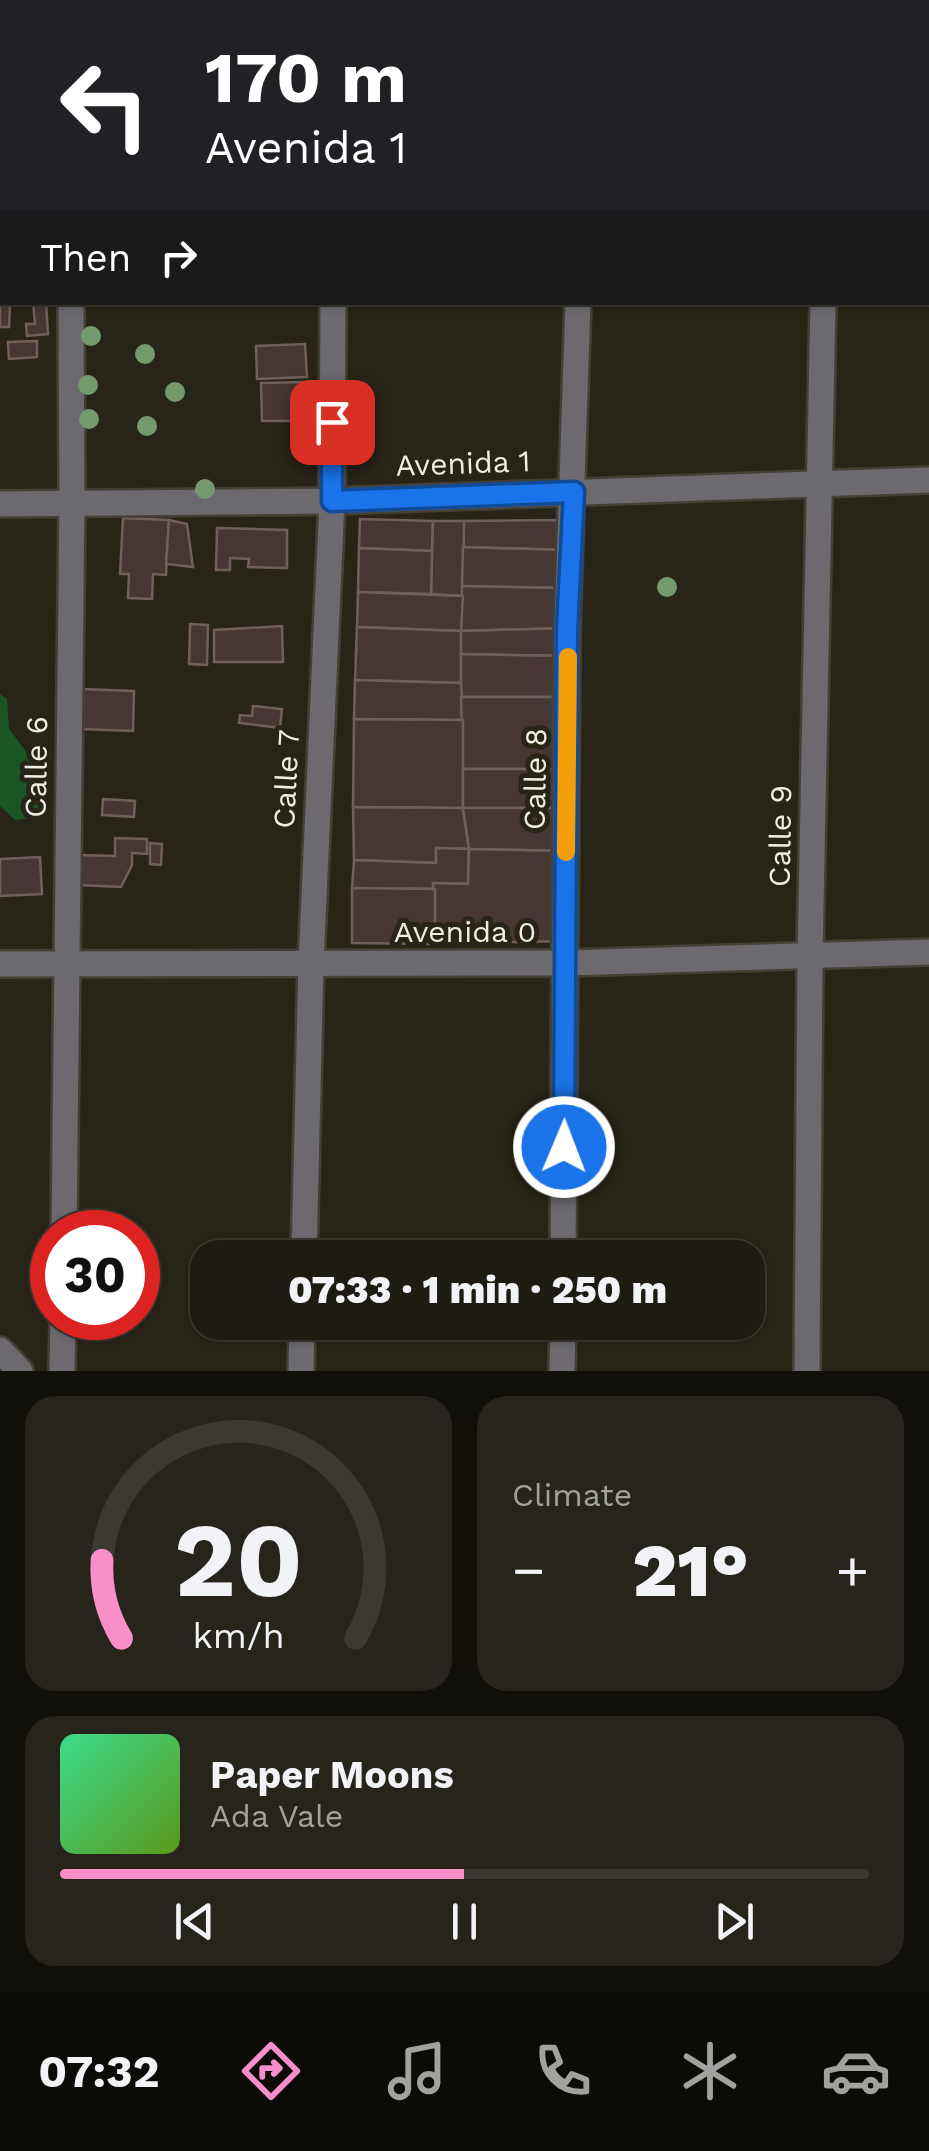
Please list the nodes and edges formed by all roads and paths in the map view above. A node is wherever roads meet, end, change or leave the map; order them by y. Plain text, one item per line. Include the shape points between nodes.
1 (71, 305) edge
2 (334, 305) edge
3 (578, 305) edge
4 (824, 305) edge
5 (929, 480) edge
6 (820, 484) junction
7 (574, 492) junction
8 (332, 501) junction
9 (72, 502) junction
10 (0, 504) edge
11 (929, 952) edge
12 (810, 956) junction
13 (65, 961) junction
14 (310, 963) junction
15 (567, 963) junction
16 (0, 964) edge
17 (64, 1210) edge
18 (304, 1240) edge
19 (563, 1240) edge
20 (63, 1340) edge
21 (302, 1340) edge
22 (562, 1340) edge
23 (0, 1350) edge
24 (20, 1371) edge
25 (62, 1371) edge
26 (301, 1371) edge
27 (562, 1371) edge
28 (807, 1371) edge

1 - 9 street, Calle 6
2 - 8 street, Calle 7
3 - 7 street, Calle 8
4 - 6 street, Calle 9
5 - 6 street, Avenida 1
6 - 7 street, Avenida 1
6 - 12 street, Calle 9
7 - 8 street, Avenida 1
7 - 15 street, Calle 8
8 - 9 street, Avenida 1
8 - 14 street, Calle 7
9 - 10 street, Avenida 1
9 - 13 street, Calle 6
11 - 12 street, Avenida 0
12 - 15 street, Avenida 0
12 - 28 street, Calle 9
13 - 14 street, Avenida 0
13 - 16 street, Avenida 0
13 - 17 street, Calle 6
14 - 15 street, Avenida 0
14 - 18 street, Calle 7
15 - 19 street, Calle 8
20 - 25 street
21 - 26 street
22 - 27 street
23 - 24 street

